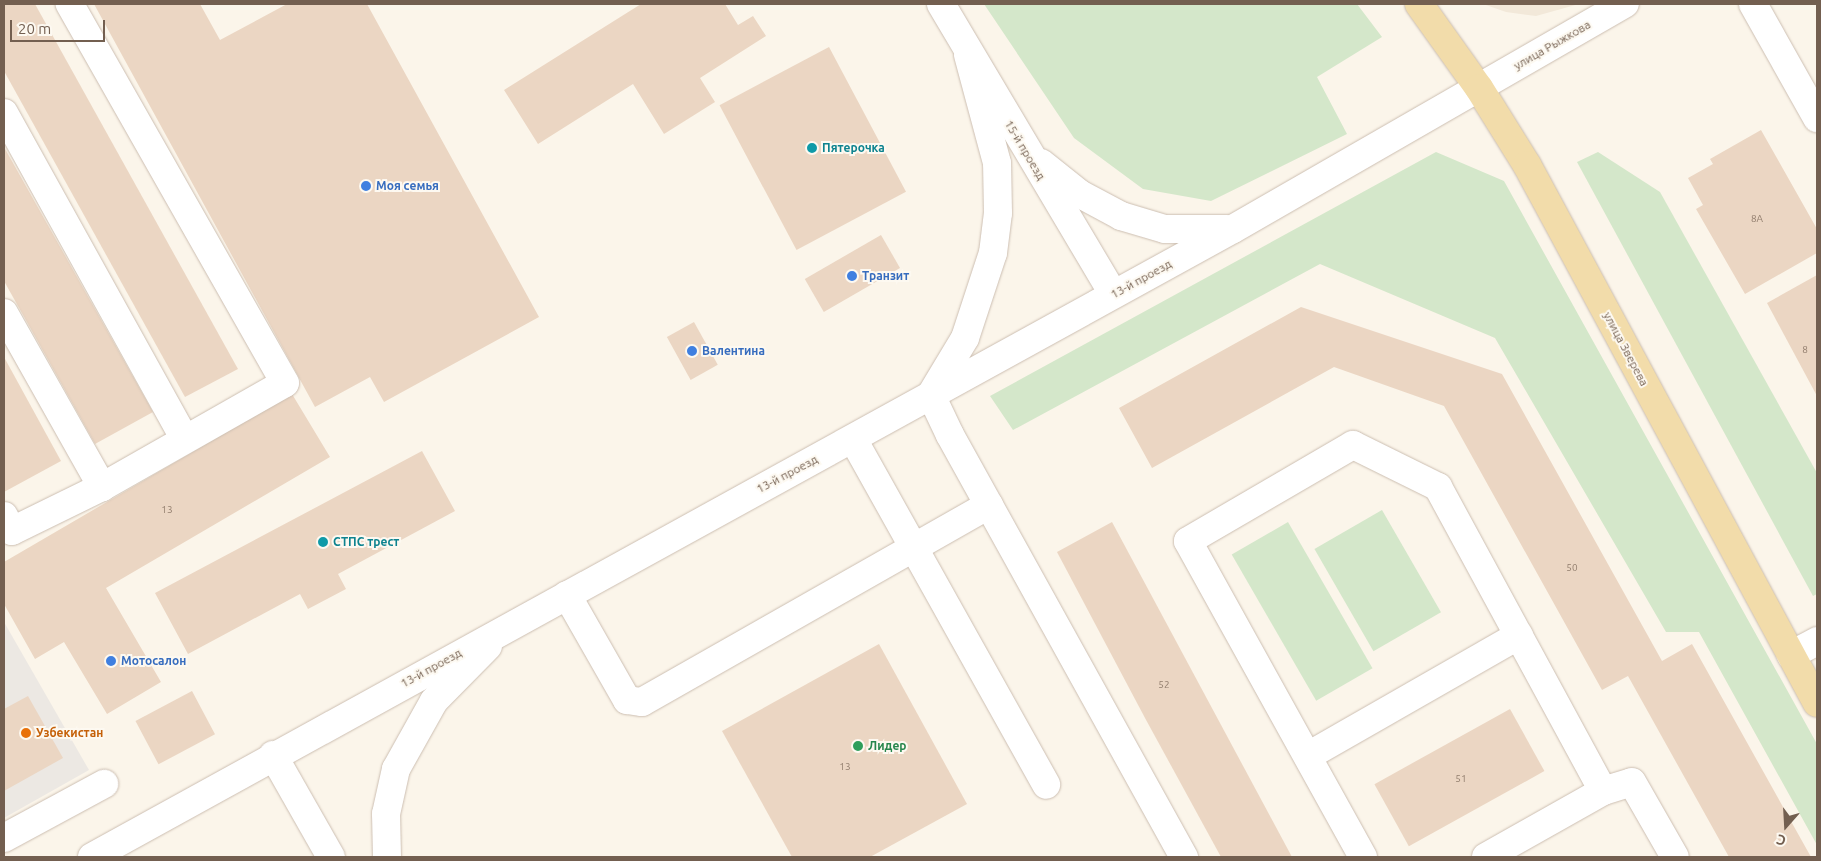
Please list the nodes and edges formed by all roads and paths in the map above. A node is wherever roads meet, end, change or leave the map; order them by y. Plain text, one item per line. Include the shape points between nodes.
1 (70, 4) edge
2 (941, 4) edge
3 (1419, 4) edge
4 (1626, 4) edge
5 (1753, 4) edge
6 (968, 55) junction
7 (1479, 88) junction
8 (4, 113) edge
9 (1817, 118) edge
10 (1025, 150) junction
11 (1233, 229) junction
12 (1114, 294) junction
13 (4, 313) edge
14 (932, 395) junction
15 (184, 438) junction
16 (853, 439) junction
17 (102, 487) junction
18 (989, 505) junction
19 (4, 516) edge
20 (913, 548) junction
21 (567, 595) junction
22 (506, 626) junction
23 (1519, 635) junction
24 (1817, 641) edge
25 (1790, 655) junction
26 (1817, 703) edge
27 (274, 755) junction
28 (1308, 756) junction
29 (104, 784) dead end
30 (1046, 784) dead end
31 (1603, 791) junction
32 (4, 838) edge
33 (92, 857) edge
34 (330, 857) edge
35 (387, 857) edge
36 (1184, 857) edge
37 (1363, 857) edge
38 (1486, 857) edge
39 (1675, 857) edge

1 - 15 street via 285,383
2 - 6 street, 15-й проезд
3 - 7 main road, улица Зверева
4 - 7 street, улица Рыжкова
5 - 9 street
6 - 10 street, 15-й проезд
6 - 14 street via 996,163 998,213 993,253 966,338
7 - 11 street, 13-й проезд
7 - 25 main road, улица Зверева via 1527,165
8 - 15 street
10 - 11 street via 1080,194 1121,216 1165,229
10 - 12 street, 15-й проезд
11 - 12 street, 13-й проезд
12 - 14 street, 13-й проезд
13 - 17 street
14 - 16 street, 13-й проезд
14 - 18 street
15 - 17 street
16 - 20 street
16 - 21 street, 13-й проезд
17 - 19 street via 12,531
18 - 20 street
18 - 36 street
20 - 21 street via 642,702 627,700
20 - 30 street
21 - 22 street, 13-й проезд
22 - 27 street, 13-й проезд
22 - 35 street via 434,701 396,769 386,814
23 - 28 street
23 - 28 street via 1438,487 1353,445 1188,541
23 - 31 street
24 - 25 street
25 - 26 main road, улица Зверева
27 - 33 street, 13-й проезд
27 - 34 street
28 - 37 street
29 - 32 street
31 - 38 street
31 - 39 street via 1632,782

